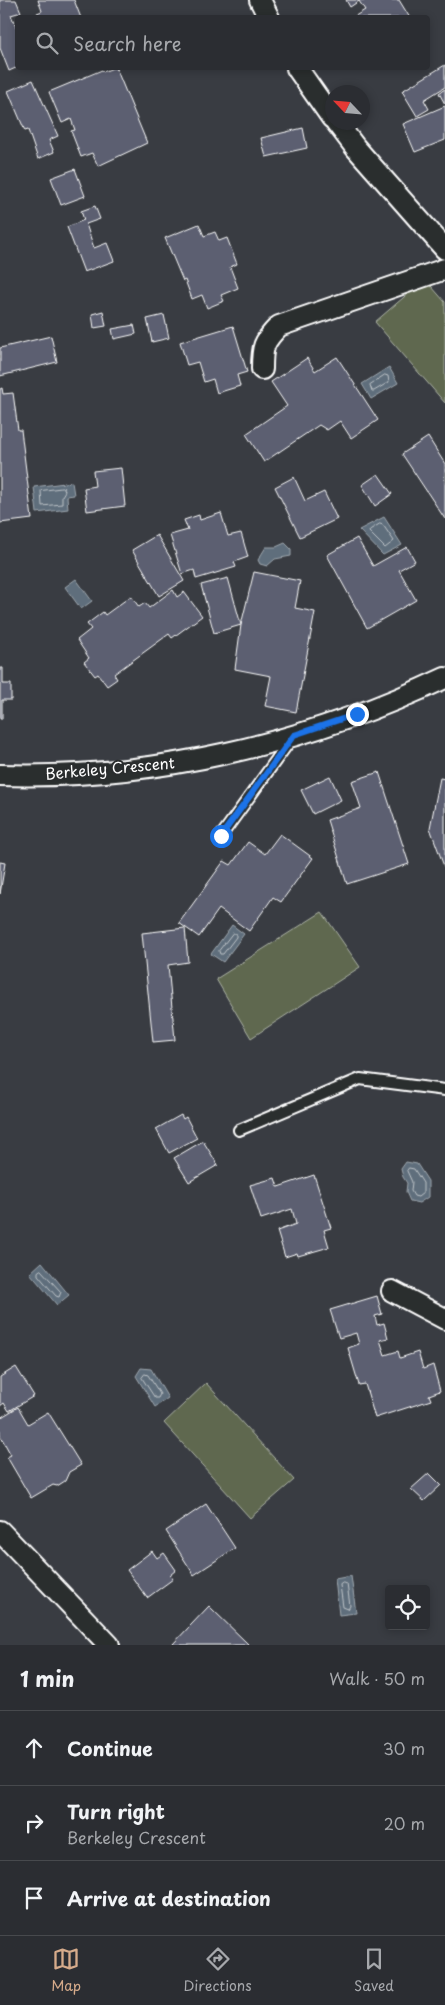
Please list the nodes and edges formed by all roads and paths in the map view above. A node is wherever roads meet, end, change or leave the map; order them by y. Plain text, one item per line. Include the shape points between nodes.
1 (260, 0) edge
2 (268, 15) edge
3 (298, 70) edge
4 (325, 108) edge
5 (342, 130) edge
6 (445, 249) edge
7 (445, 269) edge
8 (262, 369) dead end
9 (445, 678) edge
10 (294, 735) junction
11 (0, 775) edge
12 (221, 836) dead end
13 (445, 1090) edge
14 (239, 1130) dead end
15 (392, 1291) dead end
16 (445, 1319) edge
17 (0, 1531) edge
18 (109, 1645) edge

1 - 2 street
3 - 4 street
5 - 6 street
7 - 8 street via 279,326 262,348
9 - 10 street, Berkeley Crescent via 395,702
10 - 11 street, Berkeley Crescent via 206,759 147,769
10 - 12 lane
13 - 14 lane via 360,1079
15 - 16 street
17 - 18 street

